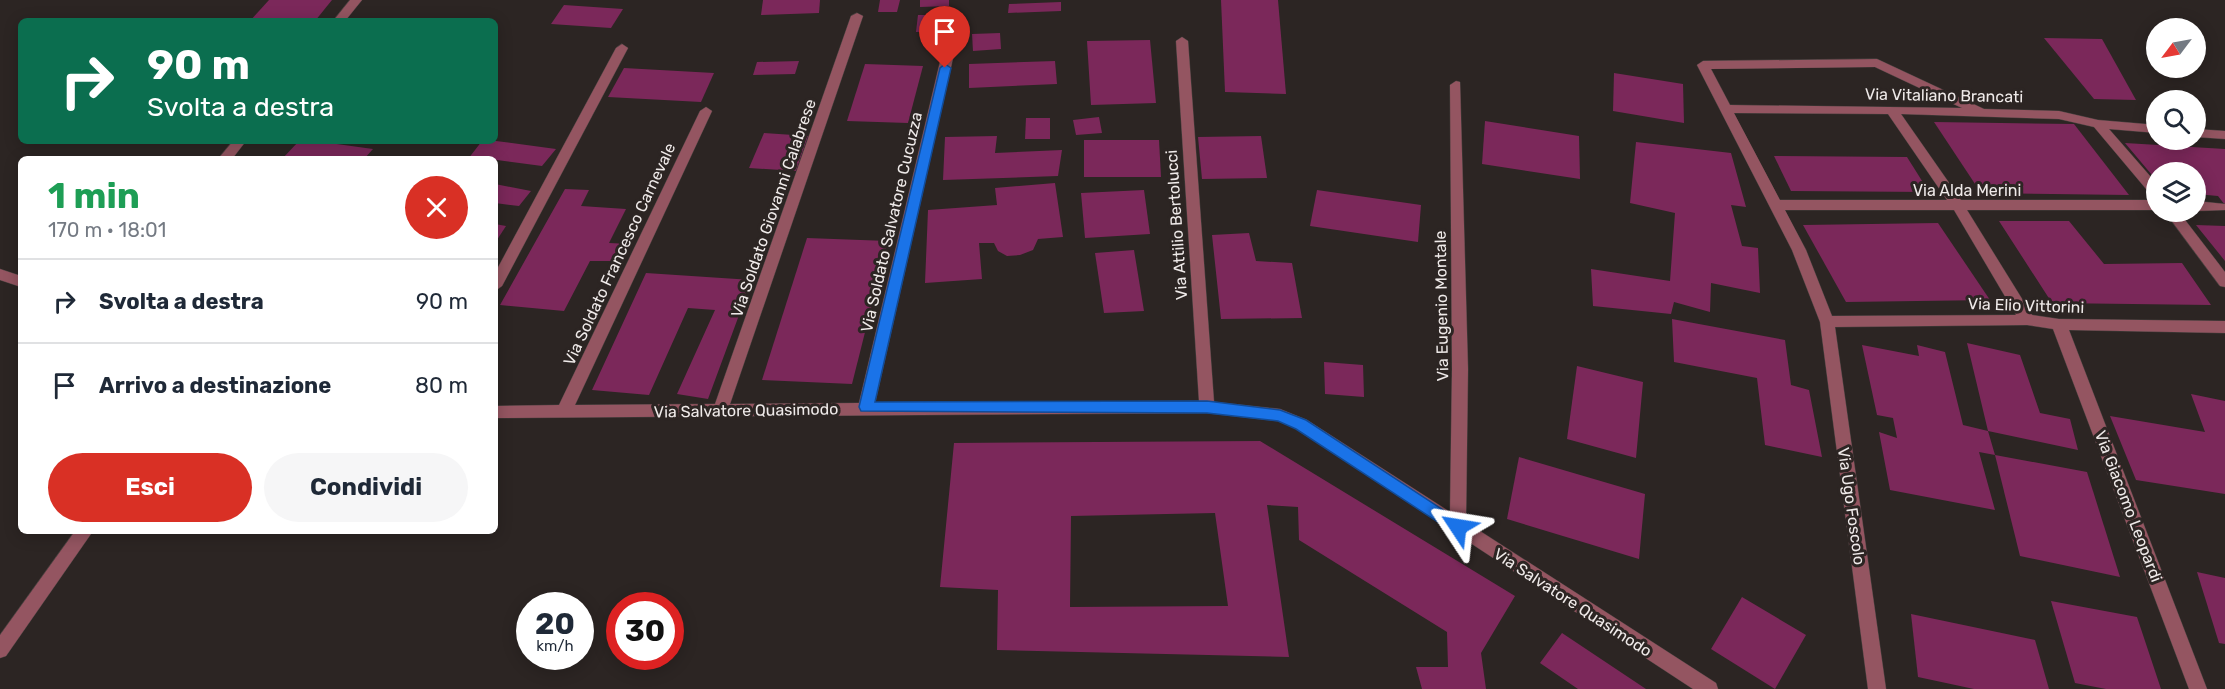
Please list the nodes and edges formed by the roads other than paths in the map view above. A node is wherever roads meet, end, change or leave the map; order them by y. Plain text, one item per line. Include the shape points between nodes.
1 (356, 0) edge
2 (857, 16) dead end
3 (341, 18) edge
4 (1182, 41) dead end
5 (950, 45) dead end
6 (622, 48) dead end
7 (1456, 85) dead end
8 (1728, 109) junction
9 (1892, 110) junction
10 (706, 111) dead end
11 (1980, 112) junction
12 (2098, 124) junction
13 (2146, 128) edge
14 (2206, 134) edge
15 (2225, 135) edge
16 (238, 144) edge
17 (228, 156) edge
18 (2146, 180) edge
19 (1778, 205) junction
20 (2146, 205) edge
21 (2206, 206) edge
22 (1959, 207) junction
23 (2220, 207) dead end
24 (2180, 222) edge
25 (0, 274) edge
26 (498, 280) edge
27 (18, 281) edge
28 (2225, 282) edge
29 (2027, 321) junction
30 (1827, 322) junction
31 (2059, 324) junction
32 (2225, 327) edge
33 (866, 407) junction
34 (1207, 407) junction
35 (720, 411) junction
36 (498, 412) edge
37 (564, 412) junction
38 (1458, 527) junction
39 (83, 534) edge
40 (0, 650) edge
41 (1709, 689) edge
42 (1877, 689) edge
43 (2198, 689) edge

1 - 3 street
2 - 35 street, Via Soldato Giovanni Calabrese
4 - 34 street, Via Attilio Bertolucci
5 - 33 street, Via Soldato Salvatore Cucuzza
6 - 26 street
7 - 38 street, Via Eugenio Montale
8 - 9 street, Via Vitaliano Brancati
8 - 11 street, Via Ugo Foscolo via 1703,64 1877,63
8 - 19 street, Via Ugo Foscolo
9 - 11 street, Via Vitaliano Brancati
9 - 22 street
10 - 37 street, Via Soldato Francesco Carnevale
11 - 12 street, Via Vitaliano Brancati via 2059,115
12 - 13 street, Via Vitaliano Brancati
12 - 18 street
14 - 15 street
16 - 17 street
19 - 22 street, Via Alda Merini
19 - 30 street, Via Ugo Foscolo
20 - 22 street, Via Alda Merini
21 - 23 street
22 - 29 street
24 - 28 street
25 - 27 street
29 - 30 street, Via Elio Vittorini
29 - 31 street, Via Elio Vittorini
30 - 42 street, Via Ugo Foscolo
31 - 32 street, Via Elio Vittorini
31 - 43 street, Via Giacomo Leopardi
33 - 34 street, Via Salvatore Quasimodo
33 - 35 street, Via Salvatore Quasimodo
34 - 38 street, Via Salvatore Quasimodo via 1280,415 1301,424
35 - 37 street, Via Salvatore Quasimodo
36 - 37 street, Via Salvatore Quasimodo
38 - 41 street, Via Salvatore Quasimodo
39 - 40 street

